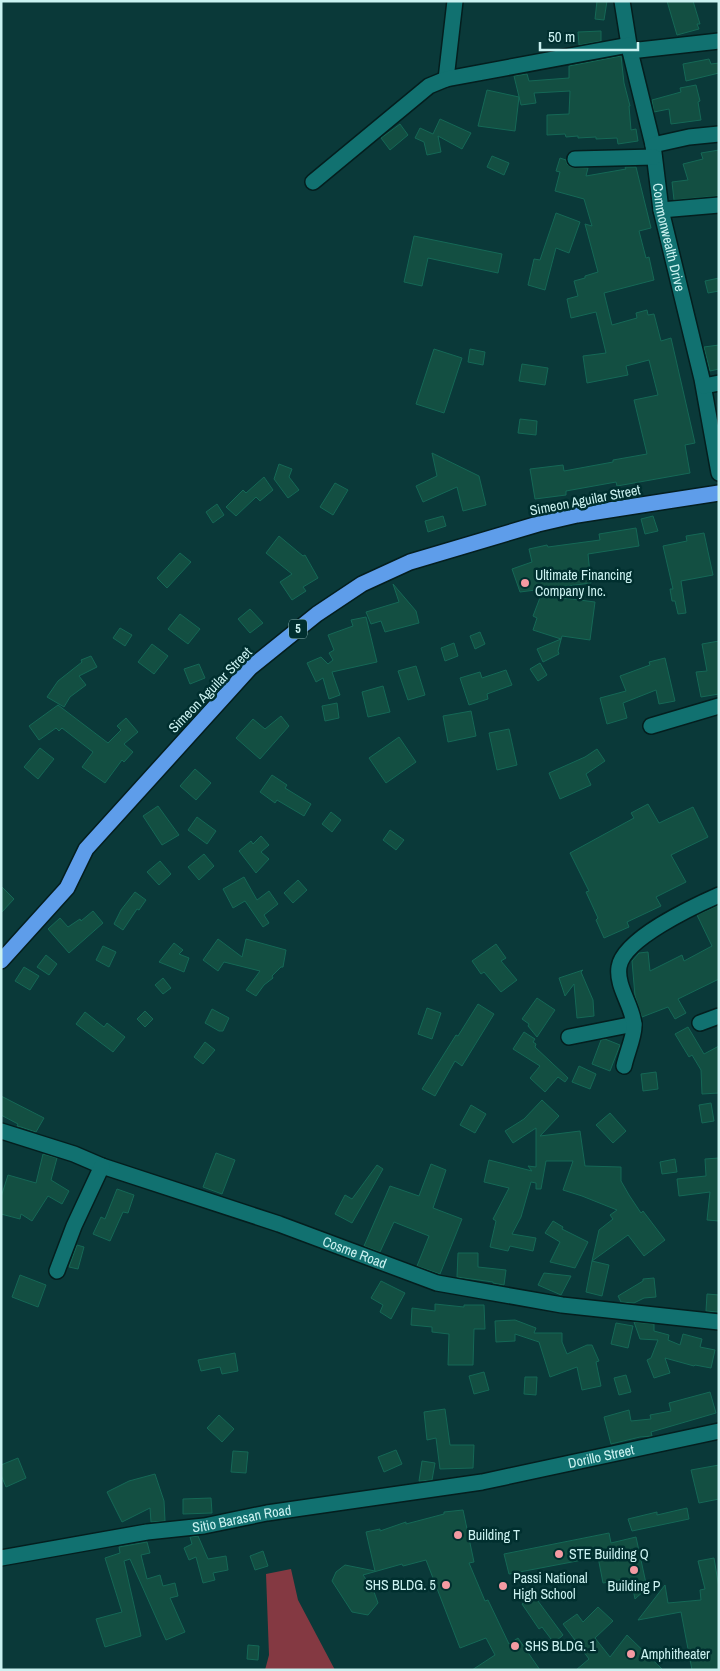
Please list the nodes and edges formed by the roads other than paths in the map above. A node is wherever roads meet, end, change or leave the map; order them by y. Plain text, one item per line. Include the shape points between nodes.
1 (455, 1) edge
2 (622, 1) edge
3 (719, 41) edge
4 (630, 48) junction
5 (446, 79) junction
6 (719, 134) edge
7 (654, 151) junction
8 (575, 159) dead end
9 (313, 182) dead end
10 (719, 205) edge
11 (661, 210) junction
12 (719, 383) edge
13 (704, 386) junction
14 (719, 473) edge
15 (719, 493) edge
16 (719, 706) edge
17 (651, 726) dead end
18 (719, 895) edge
19 (1, 962) edge
20 (719, 1016) edge
21 (700, 1023) dead end
22 (634, 1024) junction
23 (569, 1037) dead end
24 (624, 1066) dead end
25 (1, 1131) edge
26 (102, 1166) junction
27 (57, 1271) dead end
28 (719, 1322) edge
29 (719, 1431) edge
30 (482, 1482) joint
31 (1, 1558) edge

1 - 5 street
2 - 4 street, Commonwealth Drive
3 - 4 street
4 - 5 street
4 - 7 street, Commonwealth Drive
5 - 9 street via 429,86
6 - 7 street via 689,137
7 - 8 street
7 - 11 street, Commonwealth Drive
10 - 11 street
11 - 13 street, Commonwealth Drive
12 - 13 street
13 - 14 street, Commonwealth Drive
15 - 19 highway, Simeon Aguilar Street / 5 via 538,524 410,562 362,584 317,614 250,668 86,849 67,888
16 - 17 street
18 - 22 street via 695,905 645,935 623,954 620,976
20 - 21 street
22 - 23 street
22 - 24 street
25 - 26 street, Cosme Road
26 - 27 street
26 - 28 street, Cosme Road via 279,1224 437,1283 562,1305
29 - 30 street, Dorillo Street
30 - 31 street, Sitio Barasan Road via 267,1513

